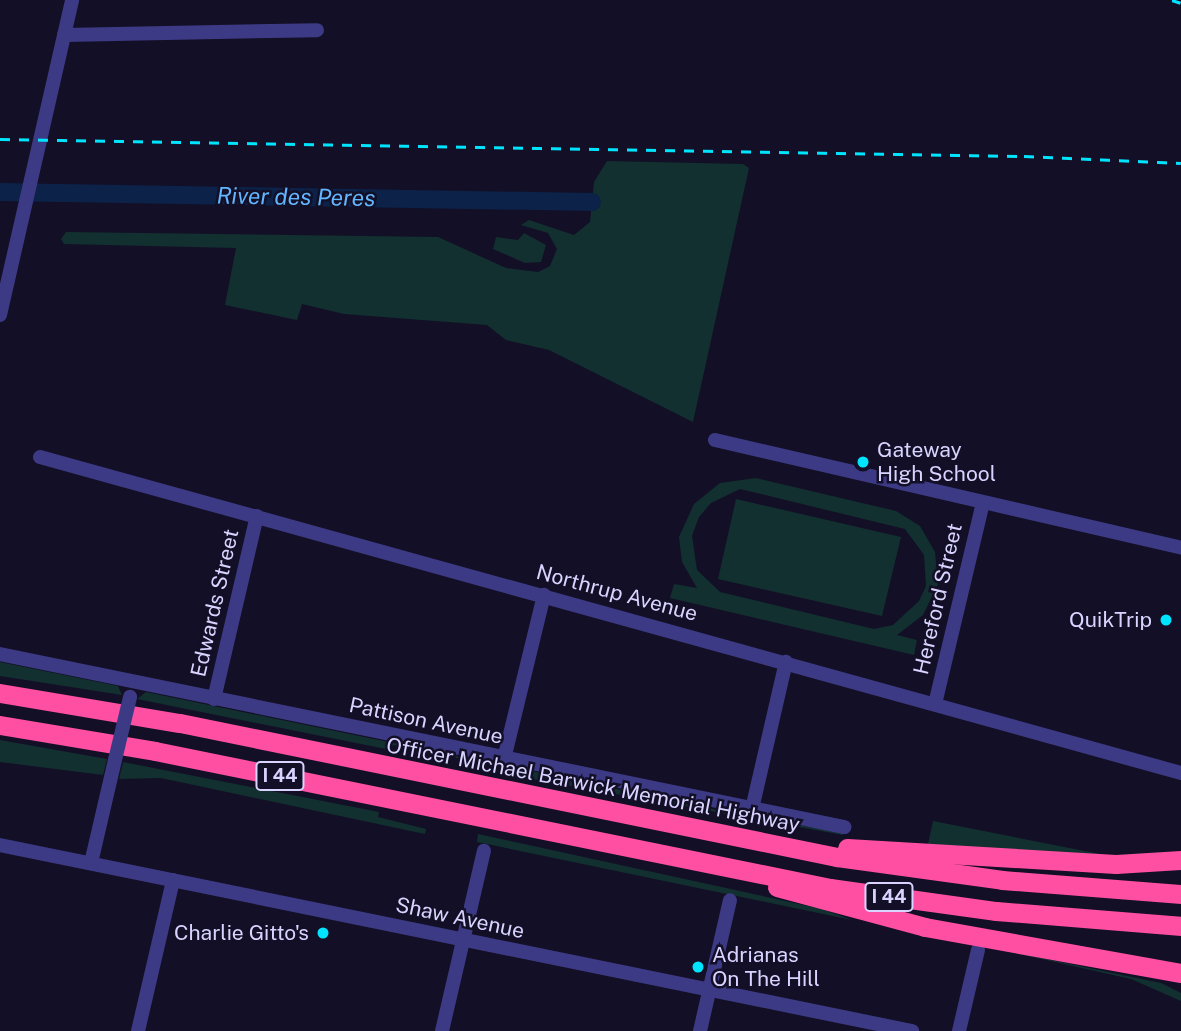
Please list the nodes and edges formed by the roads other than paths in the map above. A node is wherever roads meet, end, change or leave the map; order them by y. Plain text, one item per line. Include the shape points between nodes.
1 (72, 0) edge
2 (317, 30) dead end
3 (64, 35) junction
4 (0, 316) edge
5 (715, 440) dead end
6 (40, 457) dead end
7 (982, 503) junction
8 (257, 516) junction
9 (1181, 548) edge
10 (544, 595) junction
11 (0, 654) edge
12 (786, 662) junction
13 (132, 690) junction
14 (0, 693) edge
15 (214, 699) junction
16 (935, 704) junction
17 (0, 724) edge
18 (504, 759) junction
19 (1181, 773) edge
20 (752, 809) junction
21 (844, 827) dead end
22 (0, 845) edge
23 (777, 846) junction
24 (484, 851) dead end
25 (1181, 860) edge
26 (91, 863) junction
27 (749, 872) junction
28 (173, 880) junction
29 (1181, 894) edge
30 (730, 900) dead end
31 (1181, 926) edge
32 (462, 939) junction
33 (978, 950) dead end
34 (1141, 964) junction
35 (1181, 973) edge
36 (1181, 988) edge
37 (709, 990) junction
38 (138, 1031) edge
39 (442, 1031) edge
40 (700, 1031) edge
41 (912, 1031) edge
42 (959, 1031) edge

1 - 3 street
2 - 3 street
3 - 4 street
5 - 7 street
6 - 8 street, Northrup Avenue
7 - 9 street
7 - 16 street, Hereford Street
8 - 10 street, Northrup Avenue
8 - 15 street, Edwards Street
10 - 12 street, Northrup Avenue
10 - 18 street
11 - 13 street, Pattison Avenue
12 - 16 street, Northrup Avenue
12 - 20 street
13 - 15 street, Pattison Avenue
13 - 26 street, bridge
14 - 23 highway, Officer Michael Barwick Memorial Highway / I 44 via 180,723
15 - 18 street, Pattison Avenue
16 - 19 street, Northrup Avenue
17 - 27 highway, I 44
18 - 20 street, Pattison Avenue
20 - 21 street, Pattison Avenue
22 - 26 street, Shaw Avenue
23 - 25 highway via 982,853 1116,864
23 - 29 highway, Officer Michael Barwick Memorial Highway / I 44 via 988,878
24 - 32 street
26 - 28 street, Shaw Avenue
27 - 31 highway, I 44 via 951,906
27 - 34 highway via 785,891 907,923
28 - 32 street, Shaw Avenue
28 - 38 street
30 - 37 street
32 - 37 street, Shaw Avenue
32 - 39 street
33 - 42 street
34 - 35 highway
34 - 36 highway
37 - 40 street
37 - 41 street, Shaw Avenue

